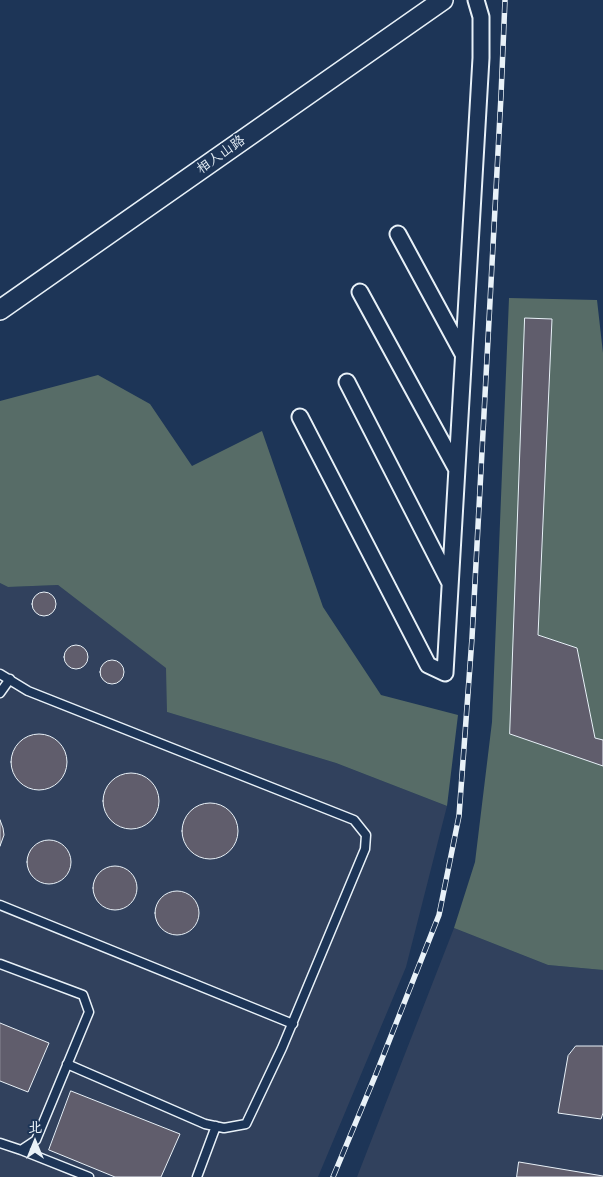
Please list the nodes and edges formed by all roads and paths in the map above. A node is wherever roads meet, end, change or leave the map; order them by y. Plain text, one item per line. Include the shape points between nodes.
1 (443, 0) edge
2 (476, 0) edge
3 (398, 234) dead end
4 (360, 292) dead end
5 (0, 310) edge
6 (463, 355) junction
7 (347, 382) dead end
8 (300, 417) dead end
9 (457, 468) junction
10 (450, 584) junction
11 (0, 674) edge
12 (10, 679) junction
13 (0, 693) edge
14 (0, 905) edge
15 (0, 964) edge
16 (293, 1024) junction
17 (67, 1064) junction
18 (216, 1126) junction
19 (0, 1143) edge
20 (21, 1150) junction
21 (89, 1177) edge
22 (196, 1177) edge

1 - 5 street, 相人山路
2 - 6 street via 481,17 481,58
3 - 6 street
4 - 9 street
6 - 9 street
7 - 10 street
8 - 10 street via 428,665 445,673
9 - 10 street
11 - 12 lane
12 - 13 lane
12 - 16 lane via 28,691 354,820 366,835 365,849
14 - 16 lane
15 - 17 lane via 83,995 89,1012
16 - 18 lane via 246,1124 224,1128
17 - 18 lane
17 - 20 lane via 36,1140
18 - 22 lane
19 - 20 lane
20 - 21 lane

